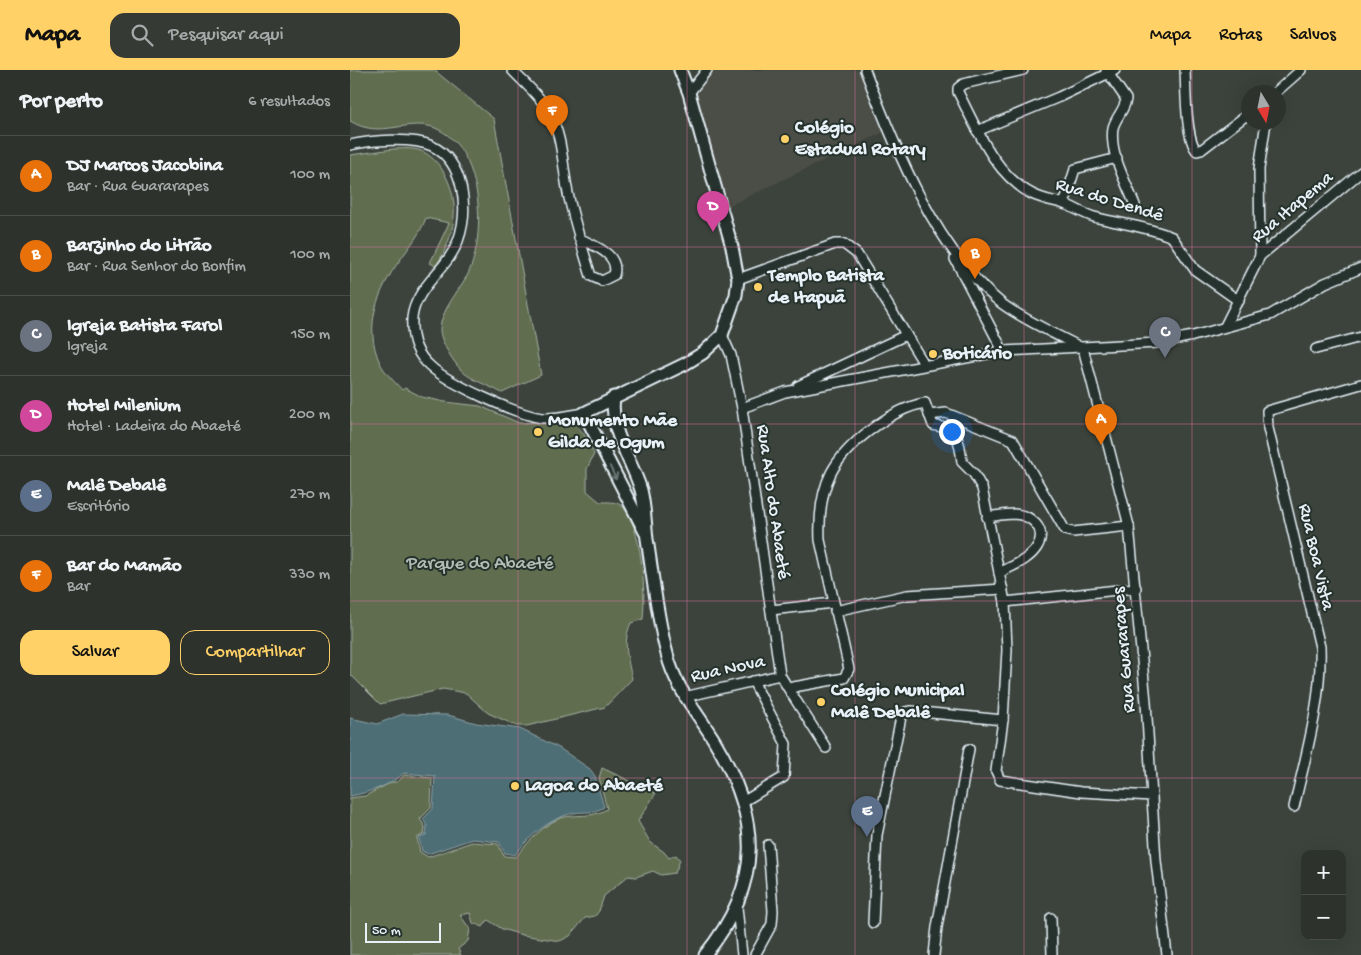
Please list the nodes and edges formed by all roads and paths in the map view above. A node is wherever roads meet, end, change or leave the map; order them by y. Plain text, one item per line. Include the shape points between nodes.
1 (680, 70) edge
2 (707, 70) edge
3 (864, 70) edge
4 (1023, 70) edge
5 (1186, 70) edge
6 (1302, 70) edge
7 (1109, 71) edge
8 (517, 72) edge
9 (1284, 85) edge
10 (689, 93) junction
11 (1241, 119) edge
12 (1265, 130) edge
13 (977, 131) junction
14 (351, 144) edge
15 (1117, 158) junction
16 (1361, 172) edge
17 (1064, 204) junction
18 (1135, 205) dead end
19 (579, 238) junction
20 (951, 250) junction
21 (1260, 256) junction
22 (1361, 268) edge
23 (738, 279) junction
24 (1239, 301) junction
25 (1225, 326) junction
26 (722, 335) junction
27 (906, 335) junction
28 (1361, 338) edge
29 (1083, 348) junction
30 (1316, 349) dead end
31 (1003, 351) junction
32 (924, 364) junction
33 (1361, 384) edge
34 (785, 392) junction
35 (614, 397) junction
36 (742, 408) junction
37 (584, 414) junction
38 (929, 415) junction
39 (640, 488) junction
40 (624, 497) junction
41 (987, 517) junction
42 (1129, 526) junction
43 (647, 536) junction
44 (999, 572) junction
45 (1136, 588) junction
46 (1003, 589) junction
47 (1005, 602) junction
48 (834, 607) junction
49 (771, 610) junction
50 (780, 675) junction
51 (753, 681) junction
52 (788, 688) junction
53 (684, 696) junction
54 (1003, 720) junction
55 (826, 748) dead end
56 (969, 749) dead end
57 (1152, 796) junction
58 (744, 801) junction
59 (1294, 807) dead end
60 (768, 845) dead end
61 (737, 908) junction
62 (1051, 918) dead end
63 (872, 922) dead end
64 (705, 955) edge
65 (742, 955) edge
66 (755, 955) edge
67 (934, 955) edge
68 (1052, 955) edge
69 (1167, 955) edge

1 - 10 street
2 - 10 street
3 - 20 street via 891,139
4 - 13 street, Rua do Dendê via 963,84 958,88
5 - 11 street via 1192,144 1197,150
6 - 9 street
7 - 13 street via 1060,97
7 - 15 street via 1125,97 1112,134
8 - 19 street via 540,98 556,127
10 - 23 street via 726,222
12 - 21 street via 1259,169
13 - 17 street, Rua do Dendê via 994,159 1014,181 1032,194
14 - 37 street via 417,141 432,146 445,156 460,183 463,212 458,240 450,258 417,302 412,316 412,334 417,350 429,365 441,375 512,411 545,418
15 - 17 street via 1075,169
15 - 18 street
16 - 21 street, Rua Itapema
17 - 24 street, Rua do Dendê via 1095,218 1172,237 1195,270
19 - 19 street via 610,256 615,262 614,275 602,280 591,276
20 - 29 street via 1000,302 1026,320
20 - 31 street
21 - 24 street, Rua Itapema
22 - 25 street via 1325,283 1270,315
23 - 26 street
23 - 27 street via 835,244 844,244 856,254
24 - 25 street, Rua Itapema
25 - 29 street via 1158,343
26 - 35 street via 685,364
26 - 36 street, Rua Alto do Abaeté via 731,355
27 - 32 street
27 - 34 street
28 - 30 street
29 - 31 street
29 - 42 street, Rua Guararapes
31 - 32 street
32 - 34 street
33 - 59 street, Rua Boa Vista via 1266,412 1320,647 1321,675 1317,702
34 - 36 street
35 - 37 street
35 - 39 street via 615,427
36 - 49 street, Rua Alto do Abaeté
37 -> 40 street
38 - 41 street via 933,425 944,426 958,440 962,462 982,488
38 - 42 street via 946,413 1013,440 1068,532
38 - 48 street, Rua Nova via 926,405 917,405 887,419 846,452 831,473 819,519 820,540
39 - 40 street
39 - 43 street
40 - 43 street
41 - 44 street
41 - 44 street via 1015,514 1036,523 1040,532 1038,547 1030,555
42 - 45 street, Rua Guararapes
43 - 53 street via 667,654
44 - 46 street
45 - 47 street
45 - 57 street, Rua Guararapes
46 - 47 street
46 - 48 street via 907,595
47 - 54 street via 1007,650
48 - 49 street
48 - 52 street, Rua Nova via 849,669 847,674 838,679
49 - 50 street, Rua Alto do Abaeté
50 - 51 street, Rua Nova
50 - 52 street, Rua Nova
51 - 53 street, Rua Nova
51 - 58 street via 787,747 784,777
52 - 55 street
53 - 58 street via 732,773
54 - 57 street via 996,771 1000,780 1081,792
54 - 63 street via 911,711 901,717 877,835
56 - 67 street
57 - 69 street, Rua Guararapes
58 - 61 street via 748,867
60 - 66 street via 772,924
61 - 64 street
61 - 65 street
62 - 68 street

